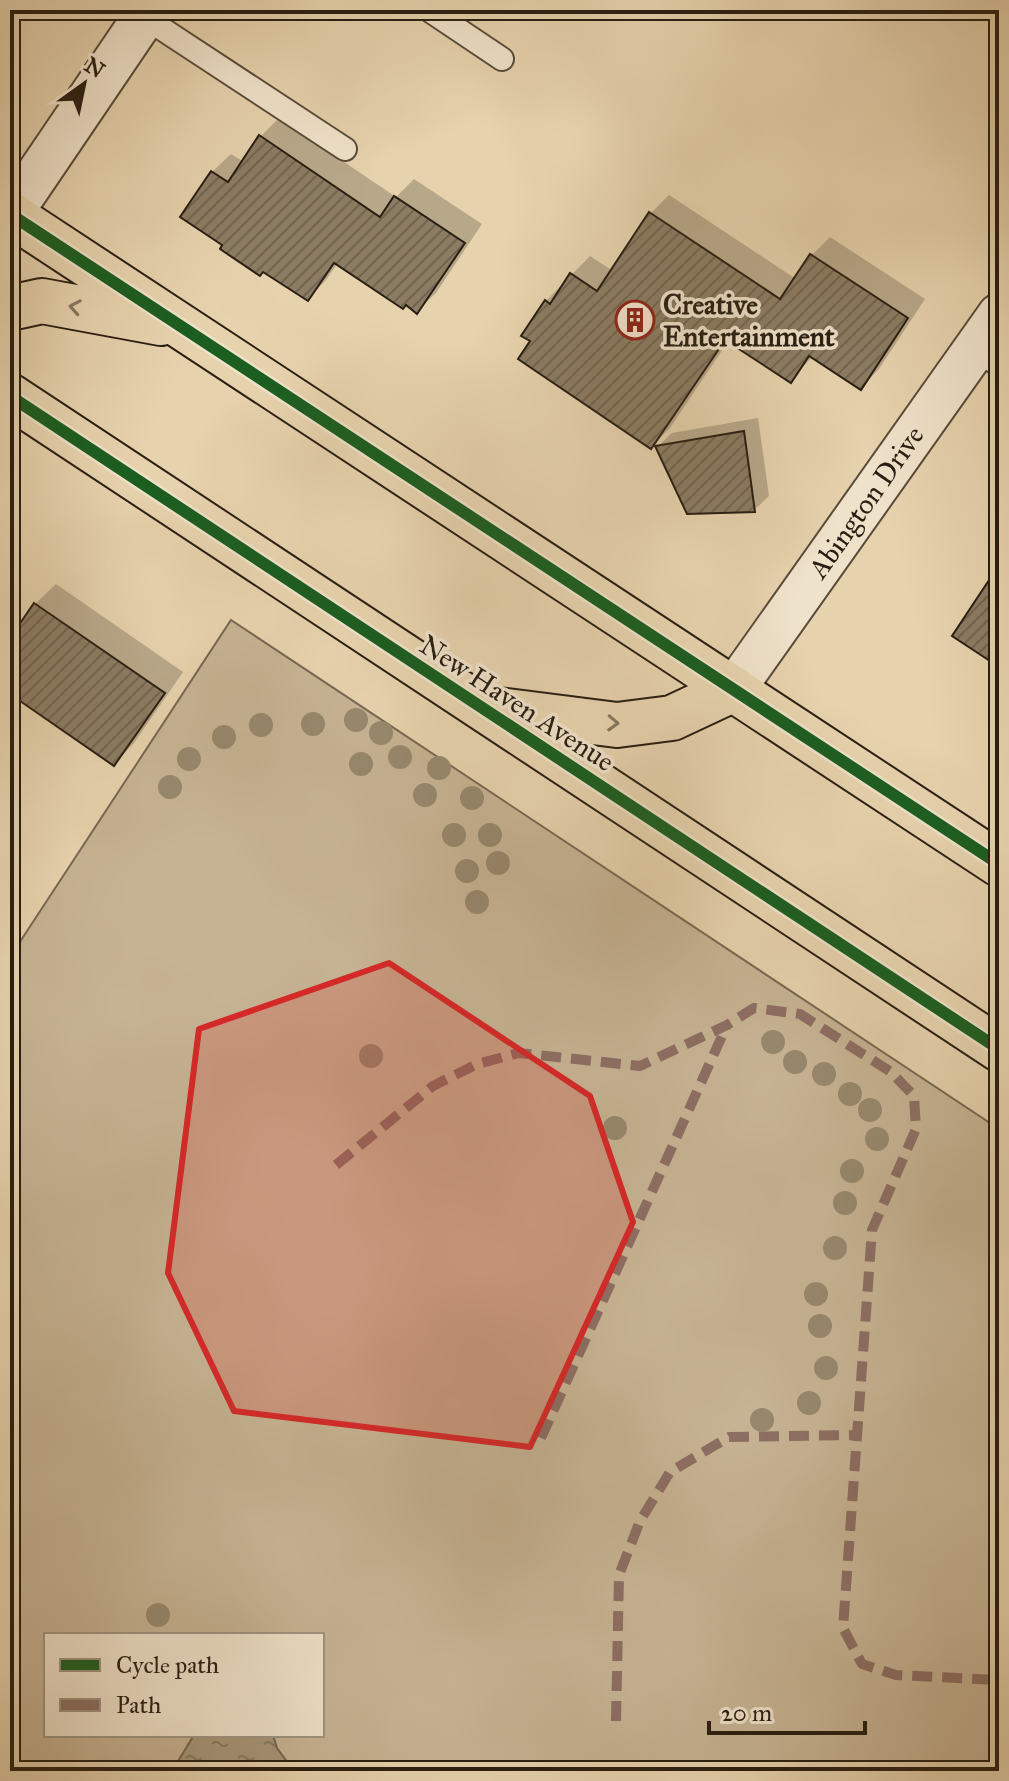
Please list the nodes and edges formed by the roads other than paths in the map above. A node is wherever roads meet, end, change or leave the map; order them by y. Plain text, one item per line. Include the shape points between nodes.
1 (429, 10) edge
2 (146, 14) edge
3 (502, 59) dead end
4 (345, 149) dead end
5 (10, 215) edge
6 (10, 308) edge
7 (999, 315) edge
8 (179, 326) junction
9 (987, 357) edge
10 (10, 396) edge
11 (734, 689) junction
12 (480, 707) junction
13 (995, 853) edge
14 (999, 1049) edge

1 - 3 lane
2 - 4 lane
2 - 5 street
5 - 8 main road
8 -> 6 main road via 42,301
7 - 9 street, Abington Drive
8 - 11 main road
9 - 11 street, Abington Drive
10 - 12 main road, New Haven Avenue
12 -> 11 main road via 617,725 672,718
11 - 13 main road
12 - 14 main road, New Haven Avenue

